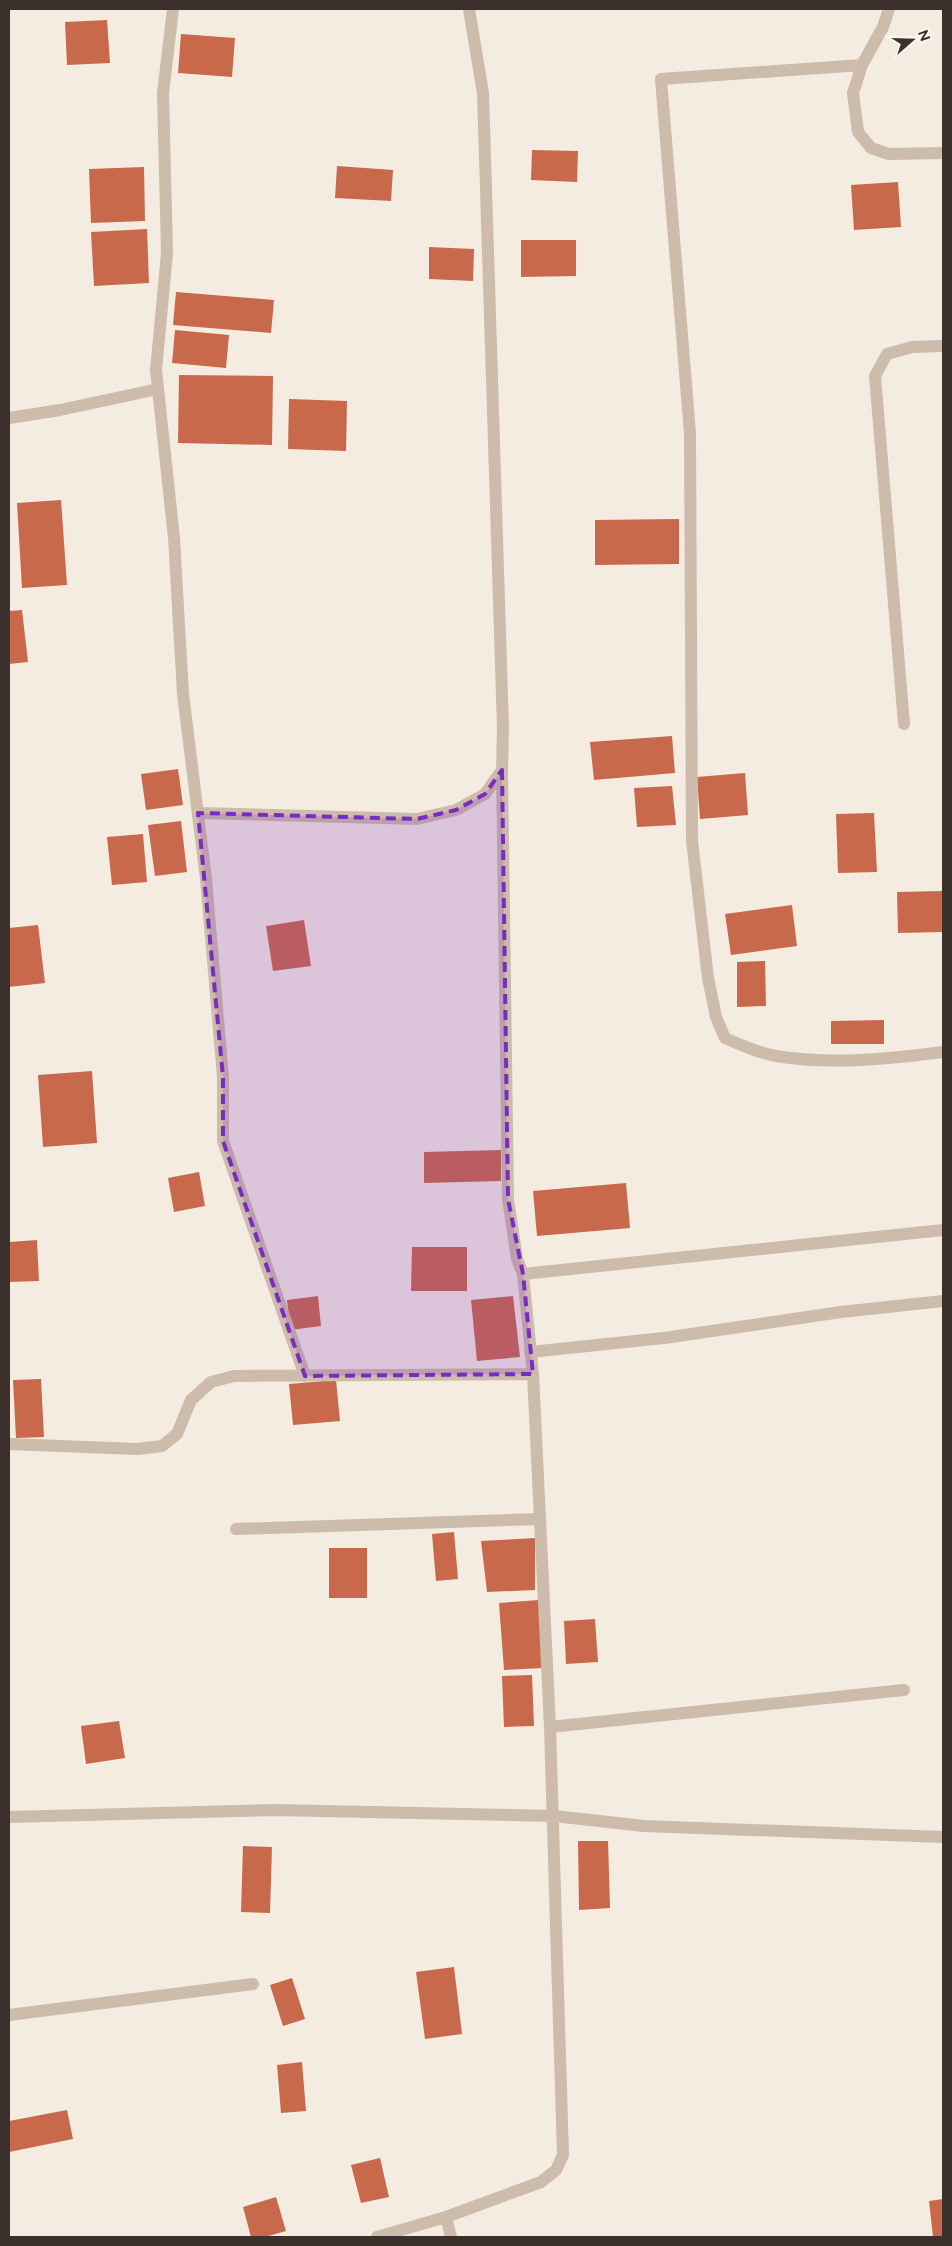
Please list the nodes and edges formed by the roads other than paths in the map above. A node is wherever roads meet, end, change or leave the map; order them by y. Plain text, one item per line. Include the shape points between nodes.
1 (173, 9) edge
2 (469, 9) edge
3 (889, 9) edge
4 (862, 65) junction
5 (943, 153) edge
6 (943, 346) edge
7 (158, 389) junction
8 (9, 418) edge
9 (904, 724) dead end
10 (502, 770) junction
11 (198, 813) junction
12 (943, 1052) edge
13 (943, 1230) edge
14 (523, 1274) junction
15 (943, 1302) edge
16 (530, 1352) junction
17 (533, 1374) junction
18 (305, 1376) junction
19 (9, 1444) edge
20 (540, 1519) junction
21 (236, 1529) dead end
22 (904, 1690) dead end
23 (550, 1727) junction
24 (554, 1816) junction
25 (9, 1818) edge
26 (943, 1837) edge
27 (252, 1984) dead end
28 (9, 2015) edge
29 (446, 2217) junction
30 (377, 2237) edge
31 (451, 2237) edge

1 - 7 street via 162,93 167,253 156,370
2 - 10 street via 483,93 504,729
3 - 4 street
4 - 5 street via 853,93 858,132 871,148 889,154
4 - 12 street via 661,79 690,433 692,841 708,978 716,1017 725,1038 775,1056 821,1061
6 - 9 street via 912,347 887,354 875,376
7 - 8 street
7 - 11 street via 174,538 183,694
10 - 11 street via 485,794 456,810 417,819
10 - 14 street via 508,1199 517,1259
11 - 18 street via 223,1077 223,1141
13 - 14 street
14 - 16 street
15 - 16 street
16 - 17 street
17 - 18 street
17 - 20 street
18 - 19 street via 234,1376 210,1382 191,1400 177,1434 162,1446 137,1449
20 - 21 street
20 - 23 street
22 - 23 street
23 - 24 street
24 - 25 street via 275,1810
24 - 26 street via 644,1826
24 - 29 street via 563,2155 556,2170 541,2182
27 - 28 street
29 - 30 street
29 - 31 street

